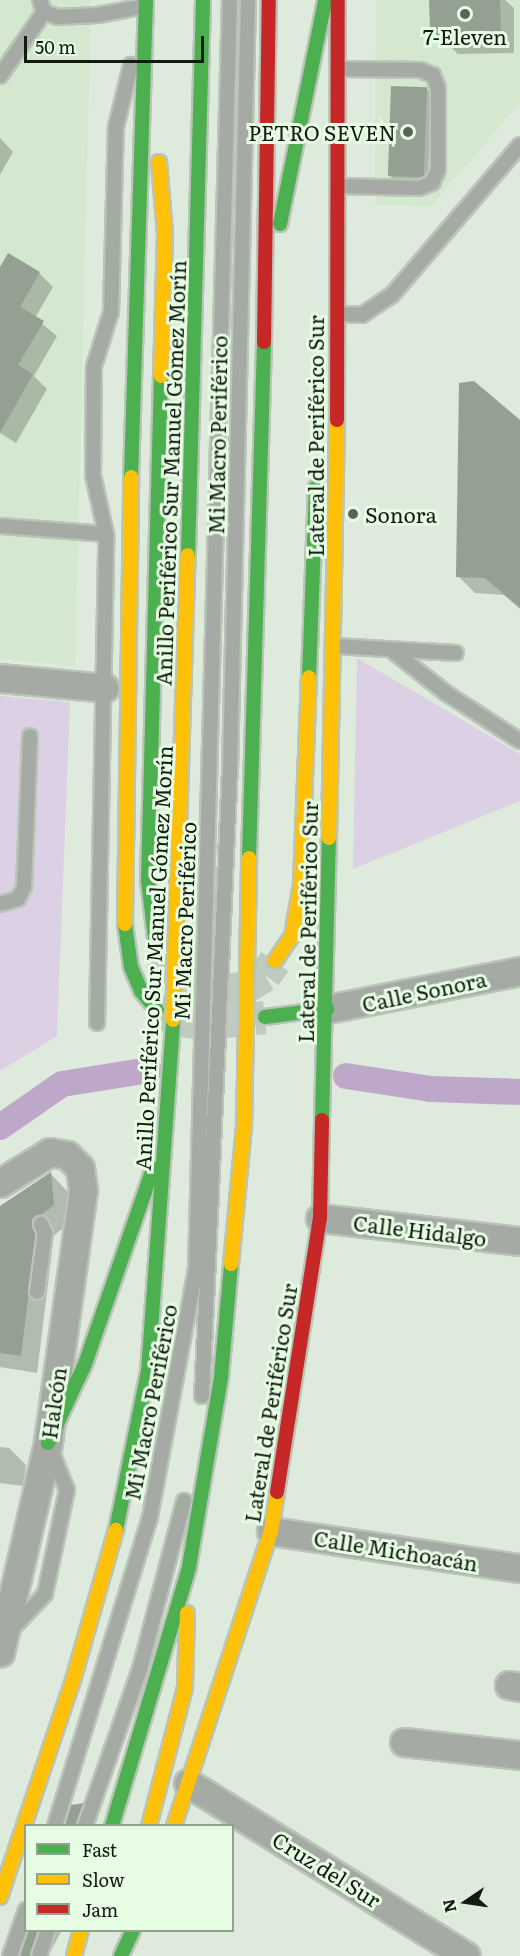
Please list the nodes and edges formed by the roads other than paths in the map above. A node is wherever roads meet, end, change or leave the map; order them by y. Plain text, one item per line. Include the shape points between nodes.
1 (195, 0) edge
2 (203, 0) edge
3 (230, 0) edge
4 (248, 0) edge
5 (269, 0) edge
6 (325, 0) edge
7 (339, 0) edge
8 (146, 2) edge
9 (42, 6) edge
10 (340, 69) junction
11 (0, 76) edge
12 (201, 96) junction
13 (520, 145) edge
14 (340, 186) junction
15 (263, 305) junction
16 (337, 314) junction
17 (337, 343) junction
18 (321, 455) dead end
19 (317, 477) dead end
20 (0, 526) edge
21 (106, 534) junction
22 (334, 646) junction
23 (394, 652) junction
24 (456, 653) dead end
25 (0, 678) edge
26 (105, 688) junction
27 (30, 735) dead end
28 (520, 741) edge
29 (0, 904) edge
30 (156, 946) tunnel mouth
31 (275, 961) tunnel mouth
32 (520, 971) edge
33 (327, 1009) junction
34 (157, 1010) tunnel mouth
35 (265, 1017) tunnel mouth
36 (97, 1023) dead end
37 (168, 1124) junction
38 (0, 1183) edge
39 (321, 1218) junction
40 (41, 1224) dead end
41 (520, 1241) edge
42 (37, 1292) dead end
43 (200, 1407) dead end
44 (48, 1443) junction
45 (186, 1488) dead end
46 (271, 1531) junction
47 (189, 1567) junction
48 (520, 1568) edge
49 (2, 1641) edge
50 (404, 1742) dead end
51 (520, 1755) edge
52 (189, 1783) junction
53 (25, 1824) edge
54 (56, 1824) edge
55 (86, 1824) edge
56 (113, 1824) edge
57 (150, 1824) edge
58 (175, 1824) edge
59 (24, 1826) edge
60 (0, 1897) edge
61 (24, 1916) edge
62 (47, 1932) edge
63 (80, 1932) edge
64 (121, 1932) edge
65 (132, 1932) edge
66 (146, 1933) edge
67 (10, 1956) edge
68 (39, 1956) edge
69 (74, 1956) edge
70 (115, 1956) edge
71 (122, 1956) edge
72 (135, 1956) edge
73 (466, 1956) edge

1 - 12 main road
2 - 12 main road, Anillo Periférico Sur Manuel Gómez Morín
3 - 54 lane, Mi Macro Periférico via 196,1269 150,1517
4 - 43 lane, Mi Macro Periférico via 230,768
5 - 15 main road
6 - 15 main road
7 - 10 main road, Lateral de Periférico Sur
8 - 9 lane via 98,15 58,17
8 - 21 lane via 116,127 111,312 94,366 93,475
8 - 30 main road via 165,234 148,881
8 - 34 main road via 130,499 125,933 130,967 141,991
9 - 11 lane
10 - 14 main road, Lateral de Periférico Sur
10 - 14 lane via 420,70 433,75 438,88 438,170 432,183 419,188
12 - 37 main road, Anillo Periférico Sur Manuel Gómez Morín via 179,900
13 - 16 lane via 380,306 362,315
14 - 16 main road, Lateral de Periférico Sur
15 - 47 main road via 244,1127 221,1377
16 - 17 main road, Lateral de Periférico Sur
17 - 18 main road
17 - 22 main road, Lateral de Periférico Sur
19 - 31 main road via 301,884 292,936
20 - 21 lane
21 - 26 lane
22 - 23 lane
22 - 33 main road, Lateral de Periférico Sur
23 - 24 lane
23 - 28 lane via 446,693
25 - 26 street
26 - 36 lane
27 - 29 lane via 24,887 18,899
32 - 33 street, Calle Sonora
33 - 35 main road
33 - 39 main road, Lateral de Periférico Sur
37 - 44 main road via 85,1364
37 - 53 main road, Anillo Periférico Sur Manuel Gómez Morín via 148,1372 115,1536 74,1677
38 - 44 street, Halcón via 50,1152 67,1155 80,1168 83,1190
39 - 41 street, Calle Hidalgo
39 - 46 main road, Lateral de Periférico Sur
40 - 42 lane via 45,1233
44 - 49 street, Halcón
45 - 55 lane via 140,1668
46 - 48 street, Calle Michoacán
46 - 52 main road, Lateral de Periférico Sur
47 - 56 main road
47 - 57 main road via 185,1688
50 - 51 street
52 - 58 main road, Lateral de Periférico Sur
52 - 73 street, Cruz del Sur
59 - 60 main road, Anillo Periférico Sur Manuel Gómez Morín
61 - 67 lane
62 - 68 lane
63 - 69 main road
64 - 70 main road
65 - 71 main road
66 - 72 main road

